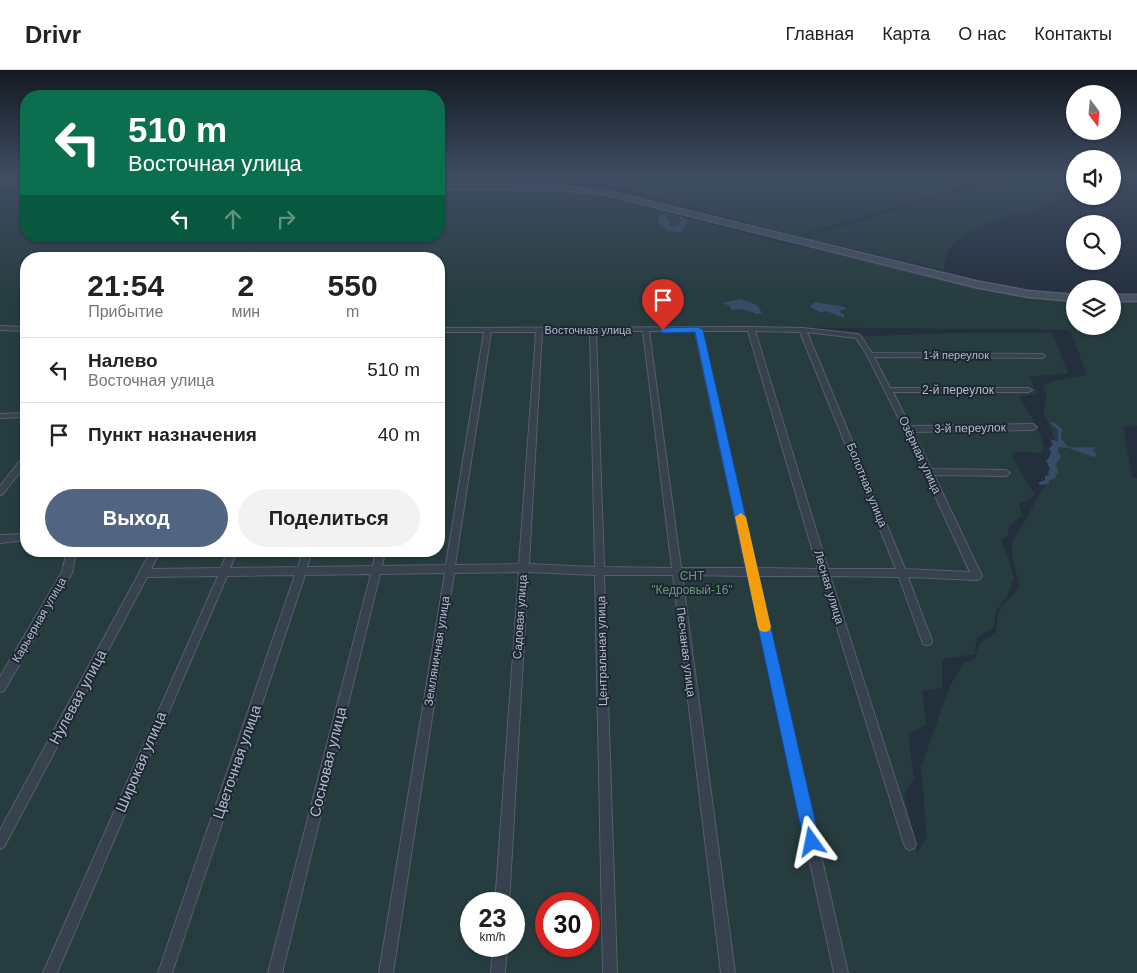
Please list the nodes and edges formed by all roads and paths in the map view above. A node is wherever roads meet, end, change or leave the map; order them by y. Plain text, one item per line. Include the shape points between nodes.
1 (703, 217) edge
2 (1066, 297) edge
3 (1121, 298) edge
4 (1137, 298) edge
5 (0, 328) edge
6 (20, 329) edge
7 (751, 329) junction
8 (445, 330) edge
9 (488, 330) junction
10 (539, 330) junction
11 (593, 330) junction
12 (646, 330) junction
13 (698, 330) junction
14 (803, 330) junction
15 (858, 336) joint
16 (870, 354) junction
17 (1042, 356) dead end
18 (888, 390) junction
19 (1028, 390) dead end
20 (0, 416) edge
21 (20, 416) edge
22 (1033, 427) dead end
23 (908, 429) junction
24 (20, 467) edge
25 (928, 472) junction
26 (1006, 473) dead end
27 (0, 492) edge
28 (20, 537) edge
29 (0, 539) edge
30 (71, 557) edge
31 (153, 557) edge
32 (230, 557) edge
33 (306, 557) edge
34 (379, 557) edge
35 (450, 568) junction
36 (523, 568) junction
37 (302, 570) junction
38 (376, 570) junction
39 (676, 570) junction
40 (600, 571) junction
41 (224, 572) junction
42 (753, 572) junction
43 (824, 572) junction
44 (145, 573) junction
45 (902, 573) junction
46 (927, 641) dead end
47 (0, 687) edge
48 (0, 843) edge
49 (910, 844) dead end
50 (503, 892) edge
51 (499, 957) edge
52 (50, 973) edge
53 (165, 973) edge
54 (275, 973) edge
55 (386, 973) edge
56 (498, 973) edge
57 (610, 973) edge
58 (728, 973) edge
59 (841, 973) edge

1 - 2 street via 974,284
3 - 4 street
5 - 6 street
7 - 13 street, Восточная улица
7 - 14 street, Восточная улица
7 - 43 street, Лесная улица
8 - 9 street, Восточная улица
9 - 10 street, Восточная улица
9 - 35 street, Земляничная улица
10 - 11 street, Восточная улица
10 - 36 street, Садовая улица
11 - 12 street, Восточная улица
11 - 40 street, Центральная улица
12 - 13 street, Восточная улица
12 - 39 street, Песчаная улица
13 - 42 street
14 - 15 street, Восточная улица
14 - 45 street, Болотная улица
15 - 16 street, Озёрная улица
16 - 17 street, 1-й переулок
16 - 18 street, Озёрная улица
18 - 19 street, 2-й переулок
18 - 23 street, Озёрная улица
20 - 21 street
22 - 23 street, 3-й переулок
23 - 25 street, Озёрная улица
24 - 27 street
25 - 26 street
25 - 45 street, Озёрная улица via 977,576
28 - 29 street
30 - 47 street, Карьерная улица via 67,572
31 - 44 street, Нулевая улица
32 - 41 street, Широкая улица
33 - 37 street, Цветочная улица
34 - 38 street, Сосновая улица
35 - 36 street
35 - 38 street
35 - 55 street, Земляничная улица
36 - 40 street
36 - 50 street, Садовая улица
37 - 38 street
37 - 41 street
37 - 53 street, Цветочная улица
38 - 54 street, Сосновая улица
39 - 40 street
39 - 42 street
39 - 58 street, Песчаная улица
40 - 57 street, Центральная улица
41 - 44 street
41 - 52 street, Широкая улица
42 - 43 street
42 - 59 street
43 - 45 street
43 - 49 street, Лесная улица
44 - 48 street, Нулевая улица
45 - 46 street, Болотная улица
51 - 56 street

